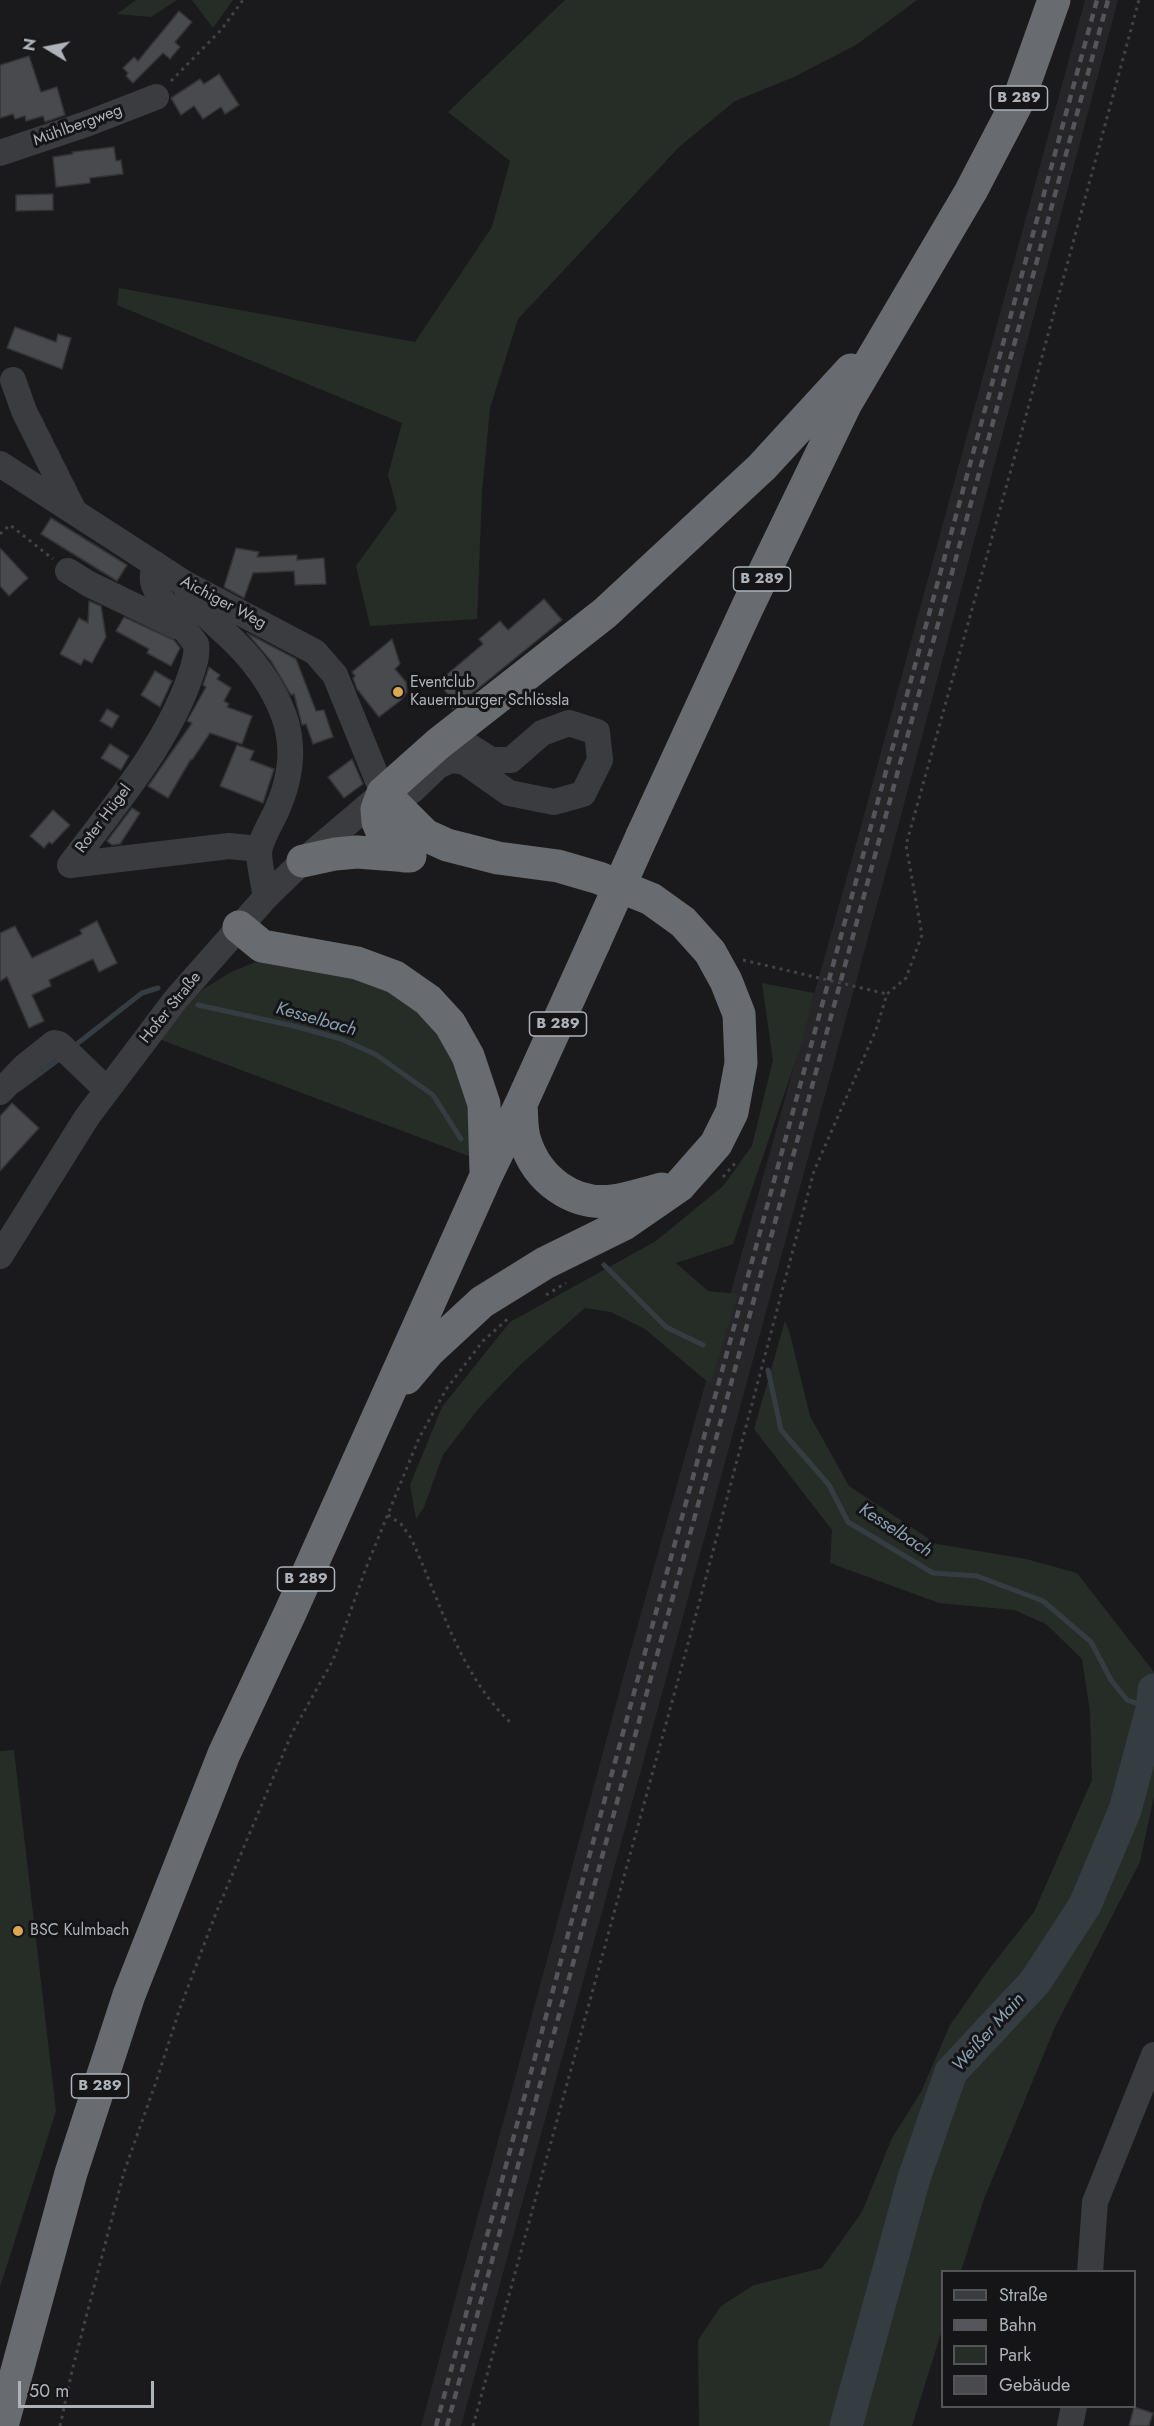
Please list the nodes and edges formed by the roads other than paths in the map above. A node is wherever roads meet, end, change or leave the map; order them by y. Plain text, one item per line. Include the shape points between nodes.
1 (1054, 0) edge
2 (156, 97) road end
3 (0, 153) edge
4 (890, 327) junction
5 (13, 380) dead end
6 (0, 464) edge
7 (75, 514) junction
8 (154, 563) junction
9 (68, 571) road end
10 (184, 583) junction
11 (189, 634) junction
12 (438, 744) junction
13 (383, 793) junction
14 (259, 849) junction
15 (404, 856) junction
16 (498, 858) junction
17 (303, 861) junction
18 (266, 897) junction
19 (239, 927) junction
20 (107, 1090) junction
21 (0, 1092) edge
22 (521, 1104) junction
23 (486, 1176) junction
24 (679, 1186) junction
25 (0, 1256) edge
26 (385, 1402) junction
27 (1154, 2055) edge
28 (1090, 2270) edge
29 (1074, 2408) edge
30 (2, 2426) edge
31 (1070, 2426) edge

1 - 4 highway, B 289 via 1019,99 971,191
2 - 3 street, Mühlbergweg
4 - 12 highway via 762,467 605,614
4 - 22 highway, B 289, bridge via 845,405 747,608
5 - 7 street via 33,433
6 - 7 street, Aichiger Weg
7 - 8 street, Aichiger Weg
8 - 10 street, Aichiger Weg
8 - 11 street, Roter Hügel via 153,582 160,600
9 - 11 street
10 - 13 street, Aichiger Weg via 315,651 335,675
10 - 14 street via 202,612 268,680 284,717 291,752 289,776
11 - 14 street, Roter Hügel via 197,651 174,718 70,865 229,846
12 - 13 highway
12 - 13 street via 469,746 491,760 511,760 542,733 570,723 597,732 600,760 583,794 554,802 509,793 465,762 451,760 438,766 412,790
13 - 15 highway via 377,808 378,822 385,839
13 - 16 highway via 425,835
13 - 17 street, Hofer Straße
14 - 18 street
15 - 16 highway
15 - 17 highway via 357,852
16 - 24 highway via 558,866 600,878 651,900 683,922 710,952 739,1014 741,1063 732,1112 716,1144
17 - 18 street, Hofer Straße
18 - 19 street, Hofer Straße
19 - 20 street, Hofer Straße via 176,999
19 - 23 highway via 262,946 357,963 395,977 428,1000 450,1024 468,1056 484,1104
20 - 21 street via 54,1042
20 - 25 street, Hofer Straße
22 - 23 highway, B 289
22 - 24 highway via 524,1139 536,1168 559,1189 584,1201 612,1201
23 - 26 highway, B 289
24 - 26 highway via 624,1224 545,1263 482,1302 428,1352
26 - 30 highway, B 289 via 224,1754 129,1995 71,2173
27 - 28 street via 1095,2202
29 - 31 street

